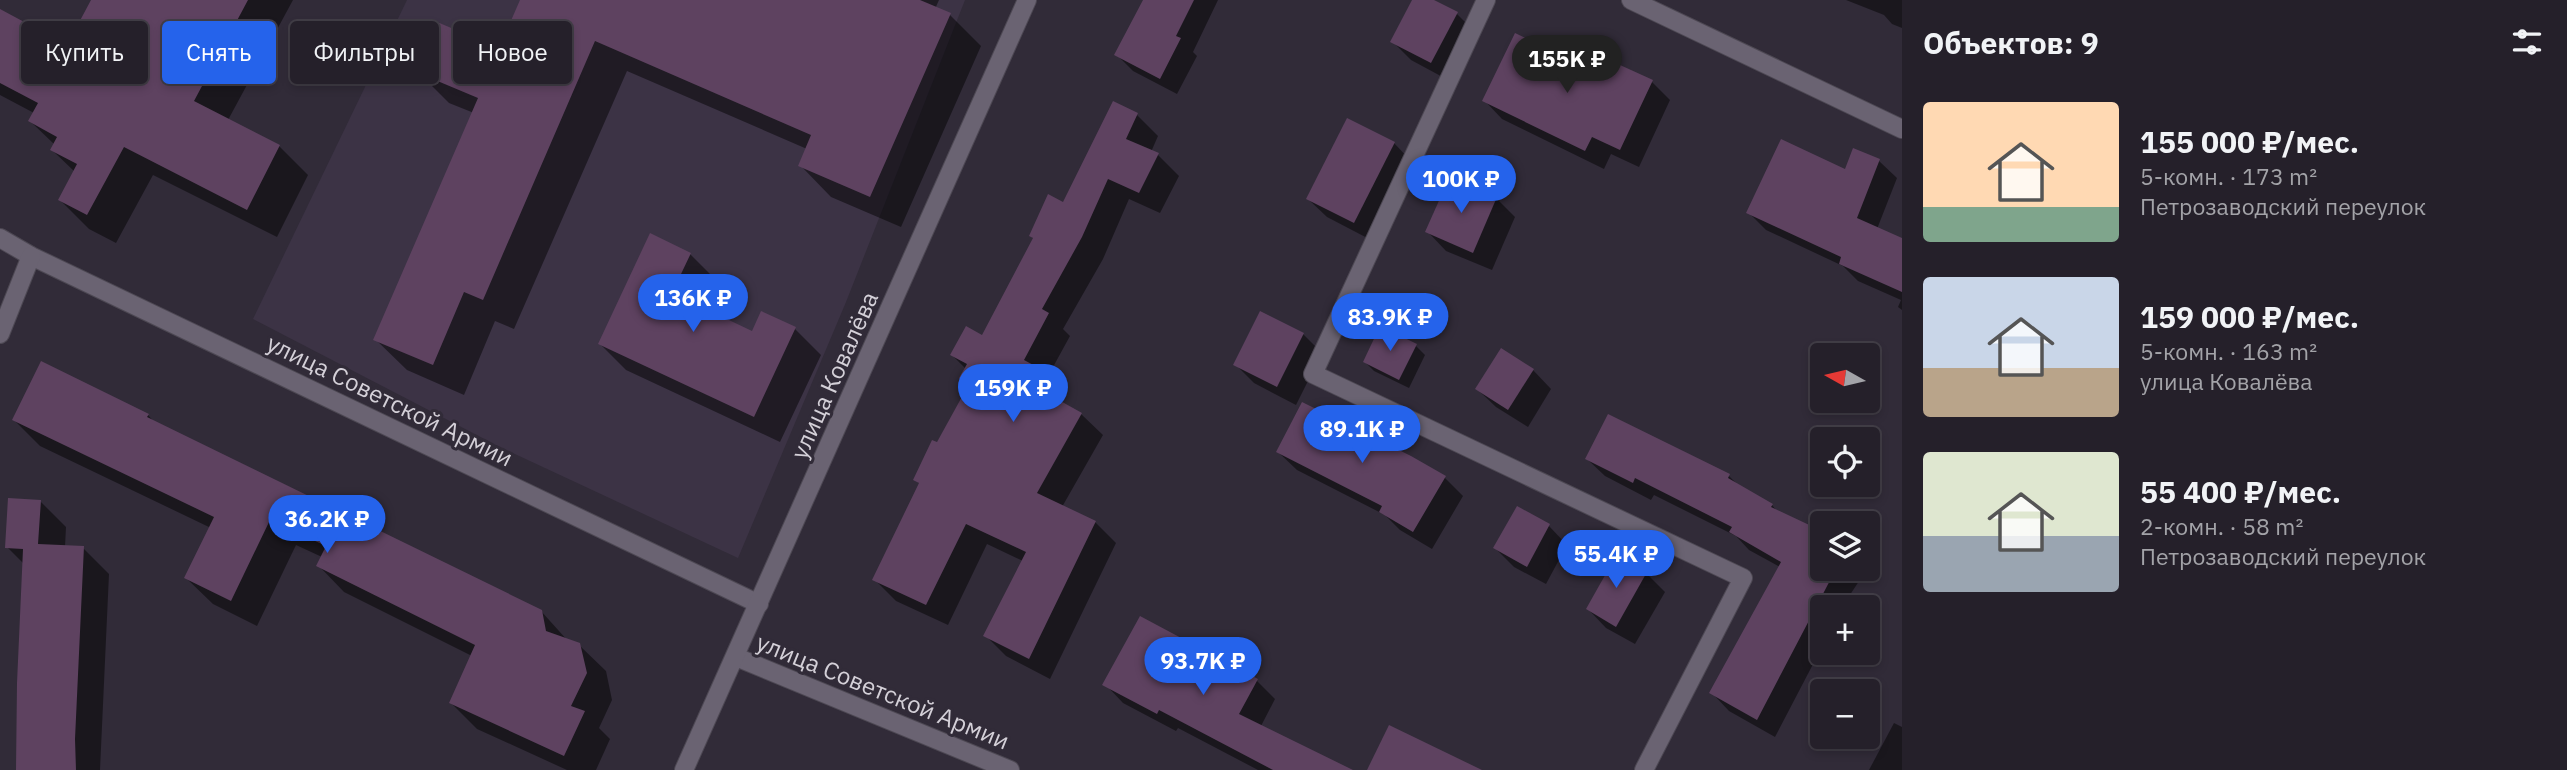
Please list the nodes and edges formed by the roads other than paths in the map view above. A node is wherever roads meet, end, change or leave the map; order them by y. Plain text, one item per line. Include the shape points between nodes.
1 (1027, 0) edge
2 (1486, 0) edge
3 (1631, 0) edge
4 (1902, 129) edge
5 (0, 239) edge
6 (30, 256) junction
7 (0, 334) edge
8 (759, 604) junction
9 (736, 657) junction
10 (684, 770) edge
11 (1010, 770) edge
12 (1644, 770) edge

1 - 8 street, улица Ковалёва
2 - 12 street via 1313,374 1744,578
3 - 4 street
5 - 6 street, улица Советской Армии
6 - 7 street
6 - 8 street, улица Советской Армии
8 - 9 street, улица Ковалёва
9 - 10 street, улица Ковалёва
9 - 11 street, улица Советской Армии

